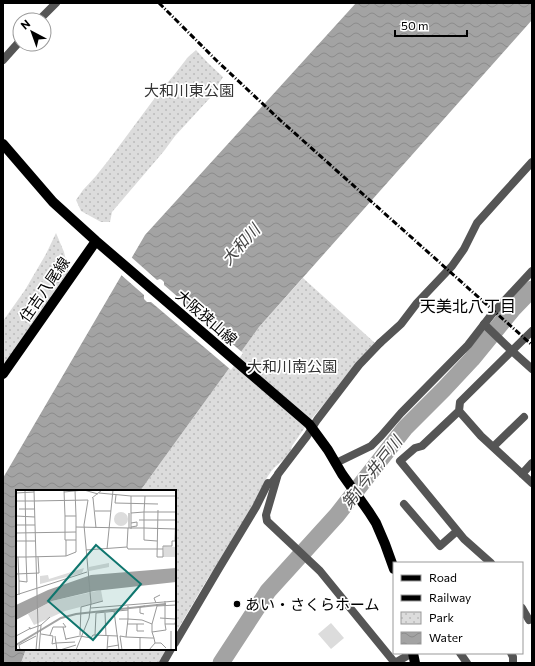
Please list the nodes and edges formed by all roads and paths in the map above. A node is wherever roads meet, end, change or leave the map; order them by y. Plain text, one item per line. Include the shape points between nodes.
1 (56, 3) edge
2 (47, 12) edge
3 (12, 50) edge
4 (3, 60) edge
5 (3, 144) edge
6 (532, 162) edge
7 (99, 244) junction
8 (532, 271) edge
9 (486, 327) junction
10 (532, 331) edge
11 (512, 351) junction
12 (532, 369) edge
13 (3, 374) edge
14 (459, 411) junction
15 (524, 417) dead end
16 (311, 426) junction
17 (493, 447) junction
18 (336, 463) junction
19 (532, 463) edge
20 (278, 474) junction
21 (522, 474) junction
22 (532, 483) edge
23 (404, 504) dead end
24 (457, 531) junction
25 (490, 562) edge
26 (393, 566) edge
27 (523, 610) edge
28 (528, 620) edge
29 (176, 641) edge
30 (170, 650) edge
31 (410, 654) edge
32 (461, 654) edge
33 (163, 663) edge
34 (395, 663) edge
35 (467, 663) edge

1 - 2 street
3 - 4 street
5 - 7 main road, 大阪狭山線 via 53,202
6 - 16 street via 478,223 455,262 400,324 359,365
7 - 13 main road, 住吉八尾線
7 - 16 main road, 大阪狭山線
8 - 9 street via 492,314
9 - 11 street
9 - 18 street via 371,446
10 - 11 street
11 - 12 street
11 - 14 street via 460,402
14 - 17 street
14 - 24 street via 422,446 415,448 400,461
15 - 17 street
16 - 18 main road, 大阪狭山線
16 - 20 street
17 - 21 street
18 - 26 main road, 大阪狭山線 via 376,523
19 - 21 street
20 - 29 street via 272,484 268,483 256,508
20 - 34 street via 266,515 267,522 320,571
21 - 22 street
23 - 24 street via 440,546
24 - 25 street
27 - 28 street
30 - 33 street
31 - 34 street
32 - 35 street

